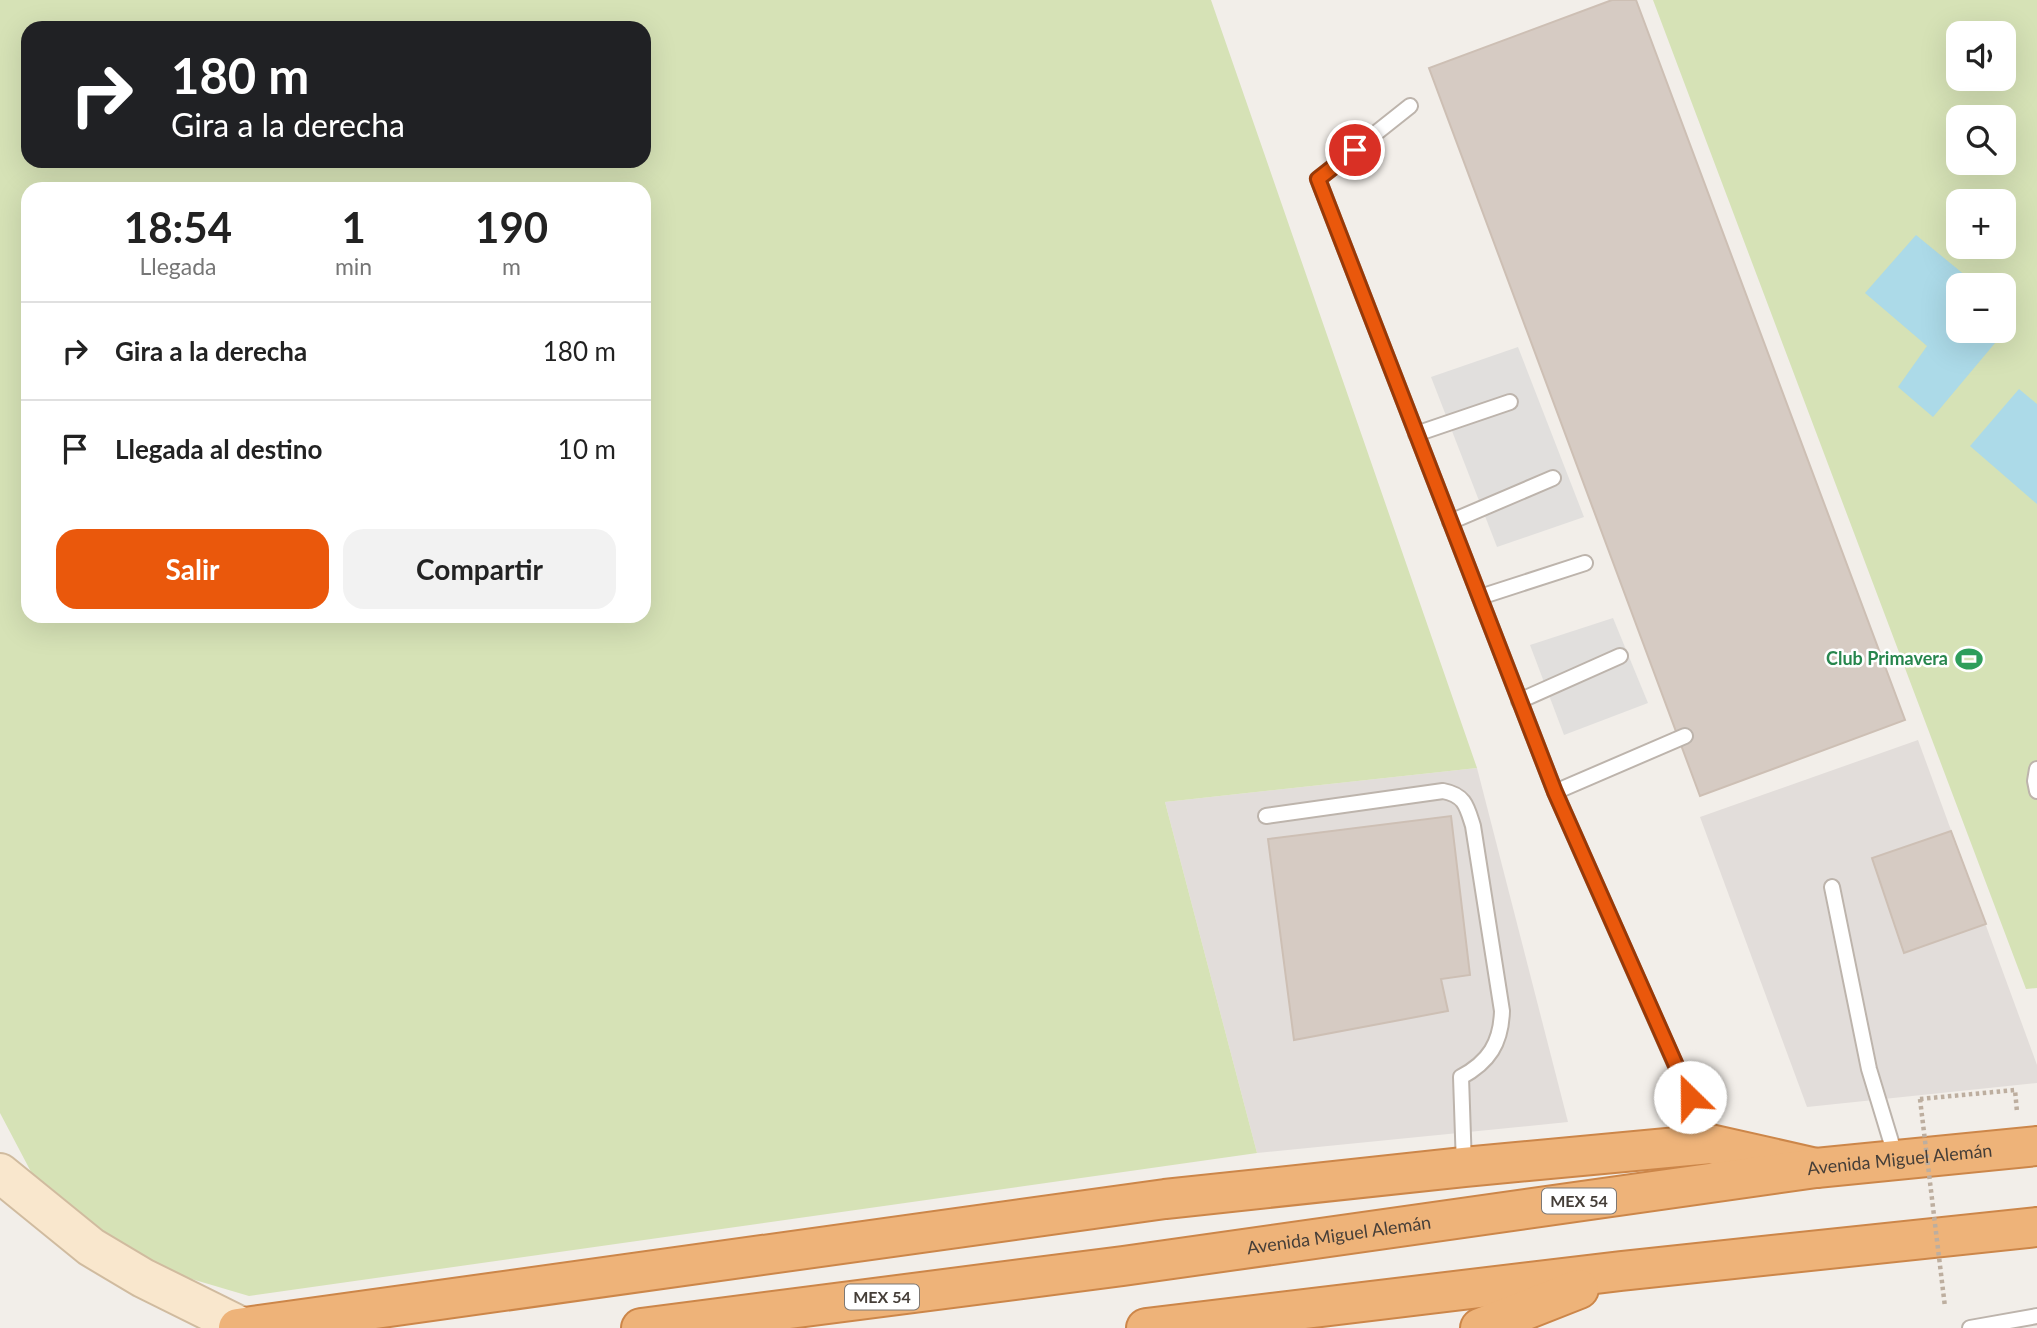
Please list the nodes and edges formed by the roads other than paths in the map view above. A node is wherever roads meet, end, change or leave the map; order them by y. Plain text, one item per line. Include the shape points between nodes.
1 (1410, 106) dead end
2 (1510, 402) dead end
3 (1416, 434) junction
4 (1553, 478) dead end
5 (1450, 522) junction
6 (1585, 563) dead end
7 (1480, 597) junction
8 (1620, 656) dead end
9 (1519, 701) junction
10 (1685, 736) dead end
11 (2037, 769) edge
12 (2037, 791) edge
13 (1555, 792) junction
14 (1266, 816) dead end
15 (1832, 887) dead end
16 (1710, 1144) junction
17 (2037, 1146) edge
18 (1896, 1160) junction
19 (1464, 1167) junction
20 (1816, 1168) junction
21 (0, 1173) edge
22 (2037, 1227) edge
23 (1621, 1272) junction
24 (2037, 1316) edge
25 (1499, 1327) edge
26 (240, 1328) edge
27 (641, 1328) edge
28 (1146, 1328) edge
29 (1970, 1328) edge

1 - 3 lane via 1318,179
2 - 3 lane
3 - 5 lane
4 - 5 lane
5 - 7 lane
6 - 7 lane
7 - 9 lane
8 - 9 lane
9 - 13 lane
10 - 13 lane
11 - 12 lane
13 - 16 lane
14 - 19 lane via 1443,791 1456,793 1465,801 1474,826 1502,1031 1482,1066 1461,1077
15 - 18 lane via 1869,1069
16 - 19 highway
16 - 20 highway
17 - 18 highway, Avenida Miguel Alemán / MEX 54
18 - 20 highway, Avenida Miguel Alemán / MEX 54
19 - 26 highway via 1165,1199
20 - 27 highway, Avenida Miguel Alemán / MEX 54 via 1123,1266
21 - 26 main road via 91,1247
22 - 23 highway
23 - 25 highway
23 - 28 highway
24 - 29 lane

